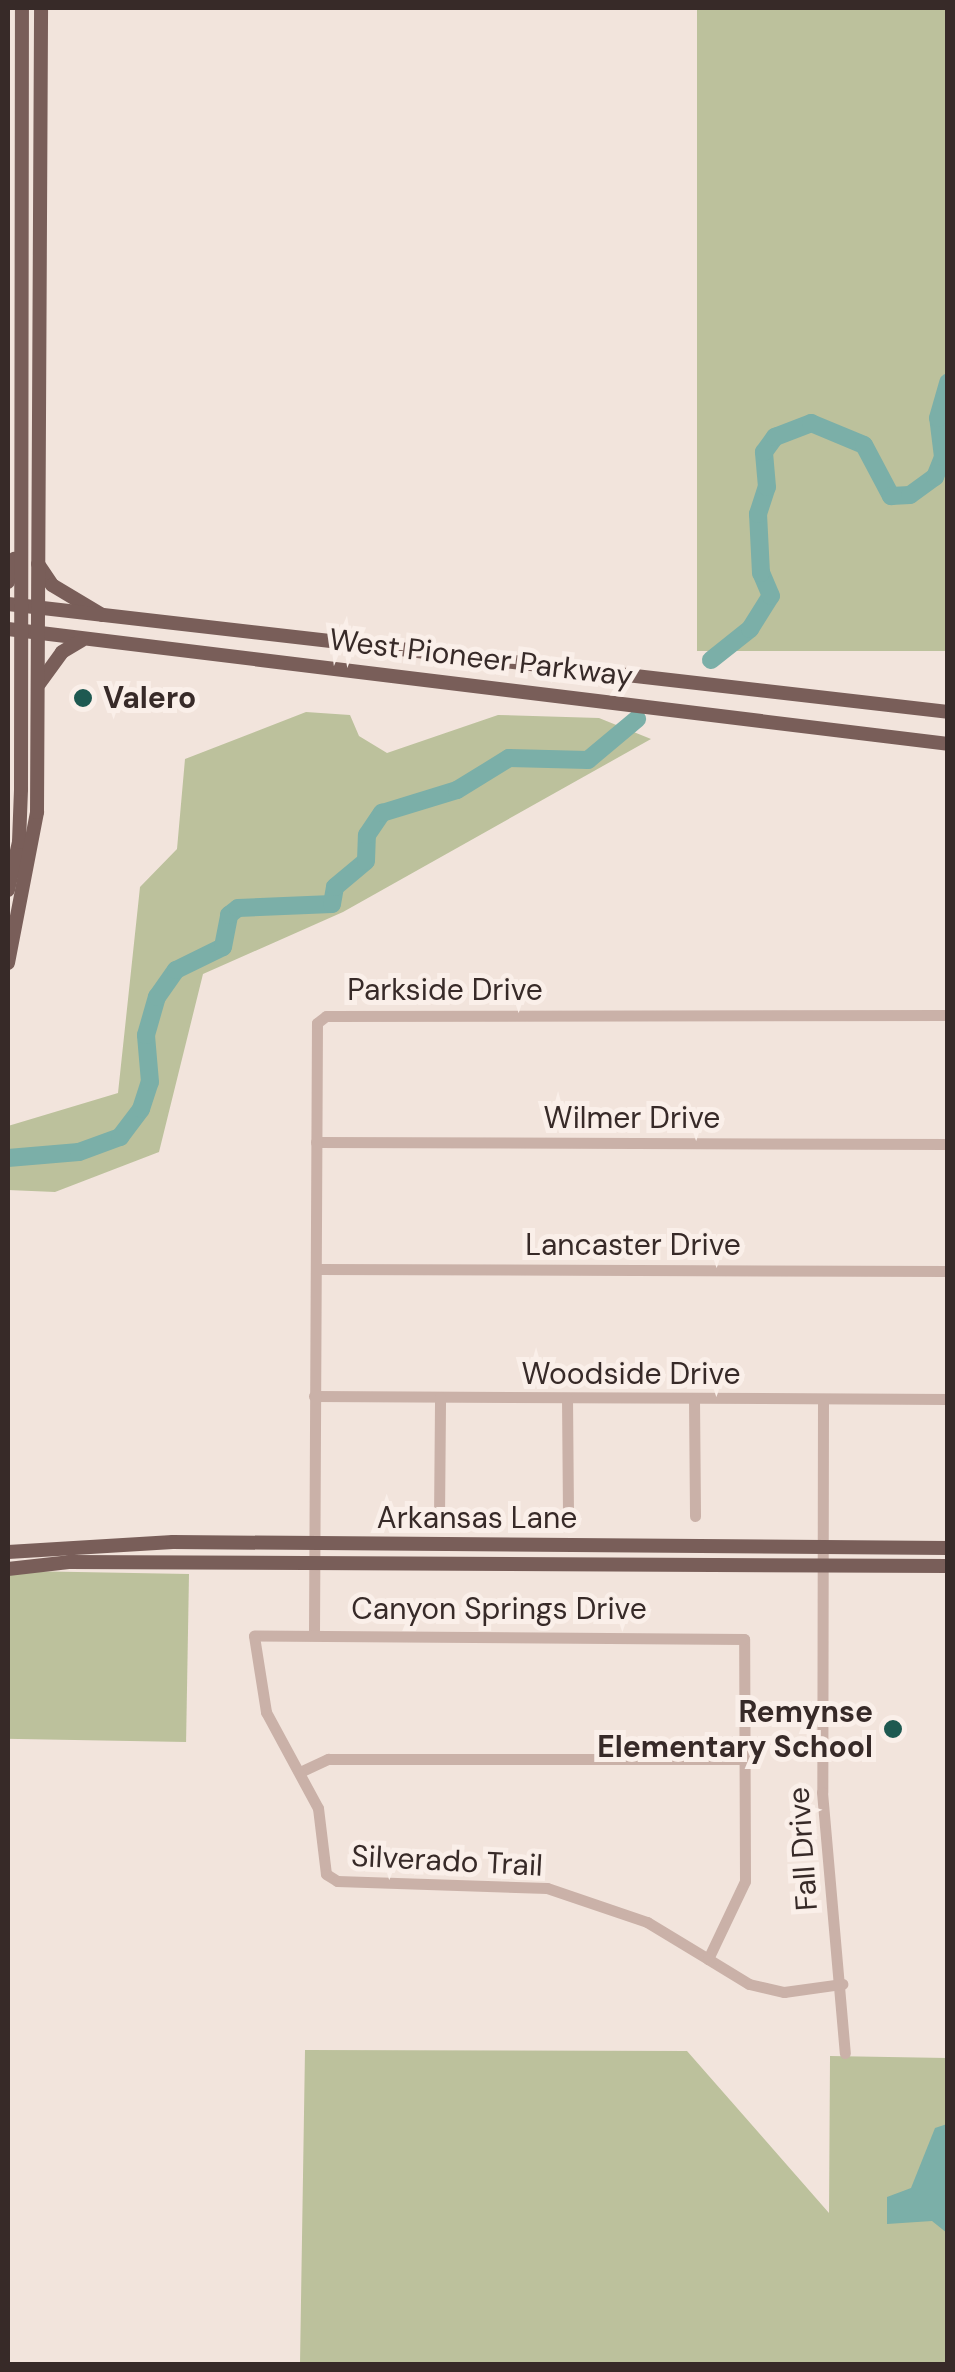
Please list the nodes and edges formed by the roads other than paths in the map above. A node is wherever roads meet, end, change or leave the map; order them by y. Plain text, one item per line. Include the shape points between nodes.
1 (22, 8) edge
2 (41, 8) edge
3 (20, 524) junction
4 (38, 563) junction
5 (8, 582) edge
6 (14, 605) edge
7 (37, 608) junction
8 (106, 618) junction
9 (22, 631) edge
10 (82, 640) junction
11 (8, 648) edge
12 (21, 666) junction
13 (37, 689) junction
14 (948, 712) edge
15 (948, 744) edge
16 (8, 890) edge
17 (8, 963) edge
18 (948, 1015) edge
19 (316, 1142) junction
20 (948, 1144) edge
21 (318, 1269) junction
22 (948, 1271) edge
23 (314, 1396) junction
24 (440, 1397) junction
25 (567, 1398) junction
26 (694, 1399) junction
27 (948, 1399) edge
28 (823, 1400) junction
29 (568, 1516) dead end
30 (695, 1516) dead end
31 (438, 1520) dead end
32 (314, 1544) junction
33 (823, 1548) junction
34 (948, 1548) edge
35 (8, 1552) edge
36 (314, 1562) junction
37 (823, 1564) junction
38 (948, 1566) edge
39 (8, 1568) edge
40 (314, 1634) junction
41 (746, 1759) junction
42 (302, 1771) junction
43 (708, 1959) junction
44 (842, 1984) junction
45 (844, 2053) dead end

1 - 3 main road
2 - 4 main road
3 - 5 main road
3 - 6 main road
4 - 7 main road
4 - 8 main road via 52,584
6 - 7 main road, West Pioneer Parkway
6 - 9 main road
7 - 8 main road, West Pioneer Parkway
7 - 9 main road
8 - 14 main road, West Pioneer Parkway via 302,634
9 - 10 main road, West Pioneer Parkway
9 - 12 main road
9 - 13 main road
10 - 13 main road via 45,670
10 - 15 main road, West Pioneer Parkway
11 - 12 main road
12 - 16 main road via 20,842
13 - 17 main road via 33,846
18 - 19 street, Parkside Drive via 326,1016 315,1032
19 - 20 street, Wilmer Drive
19 - 21 street, Parkside Drive
21 - 22 street, Lancaster Drive
21 - 23 street, Parkside Drive
23 - 24 street, Woodside Drive
23 - 32 street, Parkside Drive
24 - 25 street, Woodside Drive
24 - 31 street
25 - 26 street, Woodside Drive
25 - 29 street
26 - 28 street, Woodside Drive
26 - 30 street
27 - 28 street, Woodside Drive
28 - 33 street, Fall Drive
32 - 33 main road, Arkansas Lane
32 - 35 main road, Arkansas Lane via 115,1544
32 - 36 street, Parkside Drive
33 - 34 main road, Arkansas Lane
33 - 37 street, Fall Drive
36 - 37 main road, Arkansas Lane
36 - 39 main road, Arkansas Lane
36 - 40 street, Parkside Drive
37 - 38 main road, Arkansas Lane
37 - 44 street, Fall Drive via 822,1792
40 - 41 street, Canyon Springs Drive via 744,1639
40 - 42 street, Canyon Springs Drive via 254,1636 266,1712
41 - 42 street via 328,1759
41 - 43 street via 746,1882
42 - 43 street, Silverado Trail via 318,1808 326,1874 336,1881 547,1888 647,1922
43 - 44 street, Silverado Trail via 749,1984 784,1992
44 - 45 street, Fall Drive

